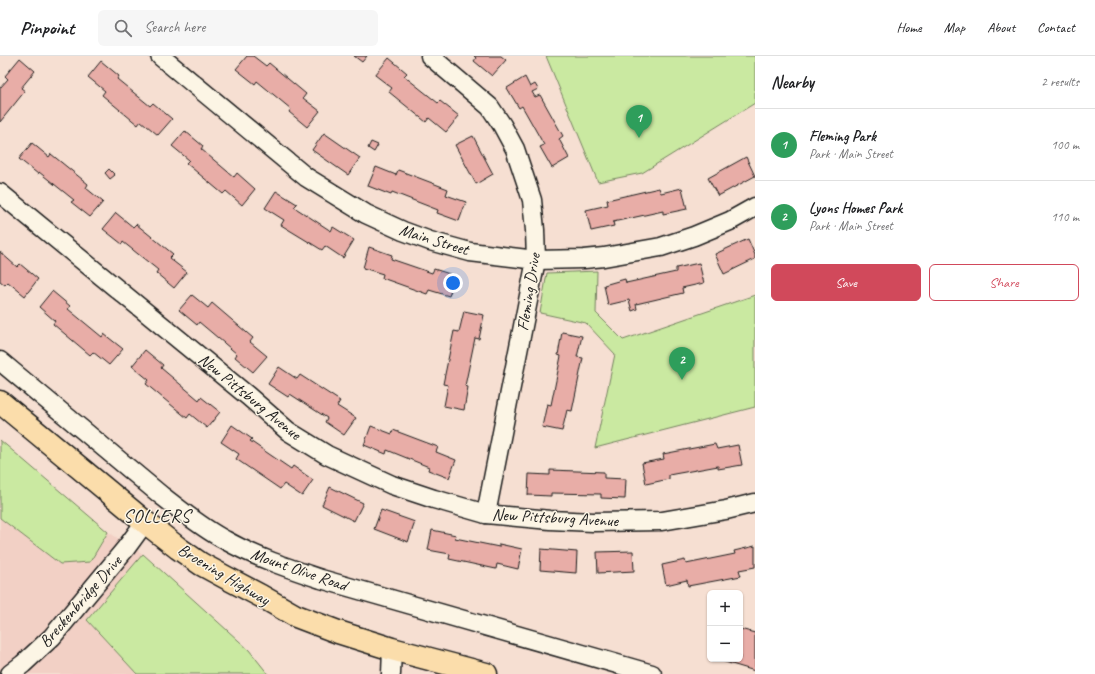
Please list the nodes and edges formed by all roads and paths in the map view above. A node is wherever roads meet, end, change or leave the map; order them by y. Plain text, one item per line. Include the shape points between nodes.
1 (160, 56) edge
2 (430, 56) edge
3 (0, 193) edge
4 (755, 207) edge
5 (536, 260) junction
6 (0, 361) edge
7 (0, 402) edge
8 (755, 503) edge
9 (486, 514) junction
10 (145, 522) junction
11 (392, 649) junction
12 (10, 674) edge
13 (391, 674) edge
14 (486, 674) edge
15 (652, 674) edge

1 - 5 street, Main Street via 306,177 366,214 430,241 470,252
2 - 5 street, Fleming Drive via 490,107 515,149 532,200
3 - 9 street, New Pittsburg Avenue via 288,431 327,455 392,484
4 - 5 street, Main Street via 709,230 661,247 584,259
5 - 9 street, Fleming Drive
6 - 15 street, Mount Olive Road via 162,496 223,539 247,552 321,580
7 - 10 main road, Broening Highway
8 - 9 street, New Pittsburg Avenue via 662,521 593,522
10 - 11 main road, Broening Highway via 201,564 296,616
10 - 12 street, Breckenbridge Drive via 52,636
11 - 13 street
11 - 14 main road, Broening Highway

